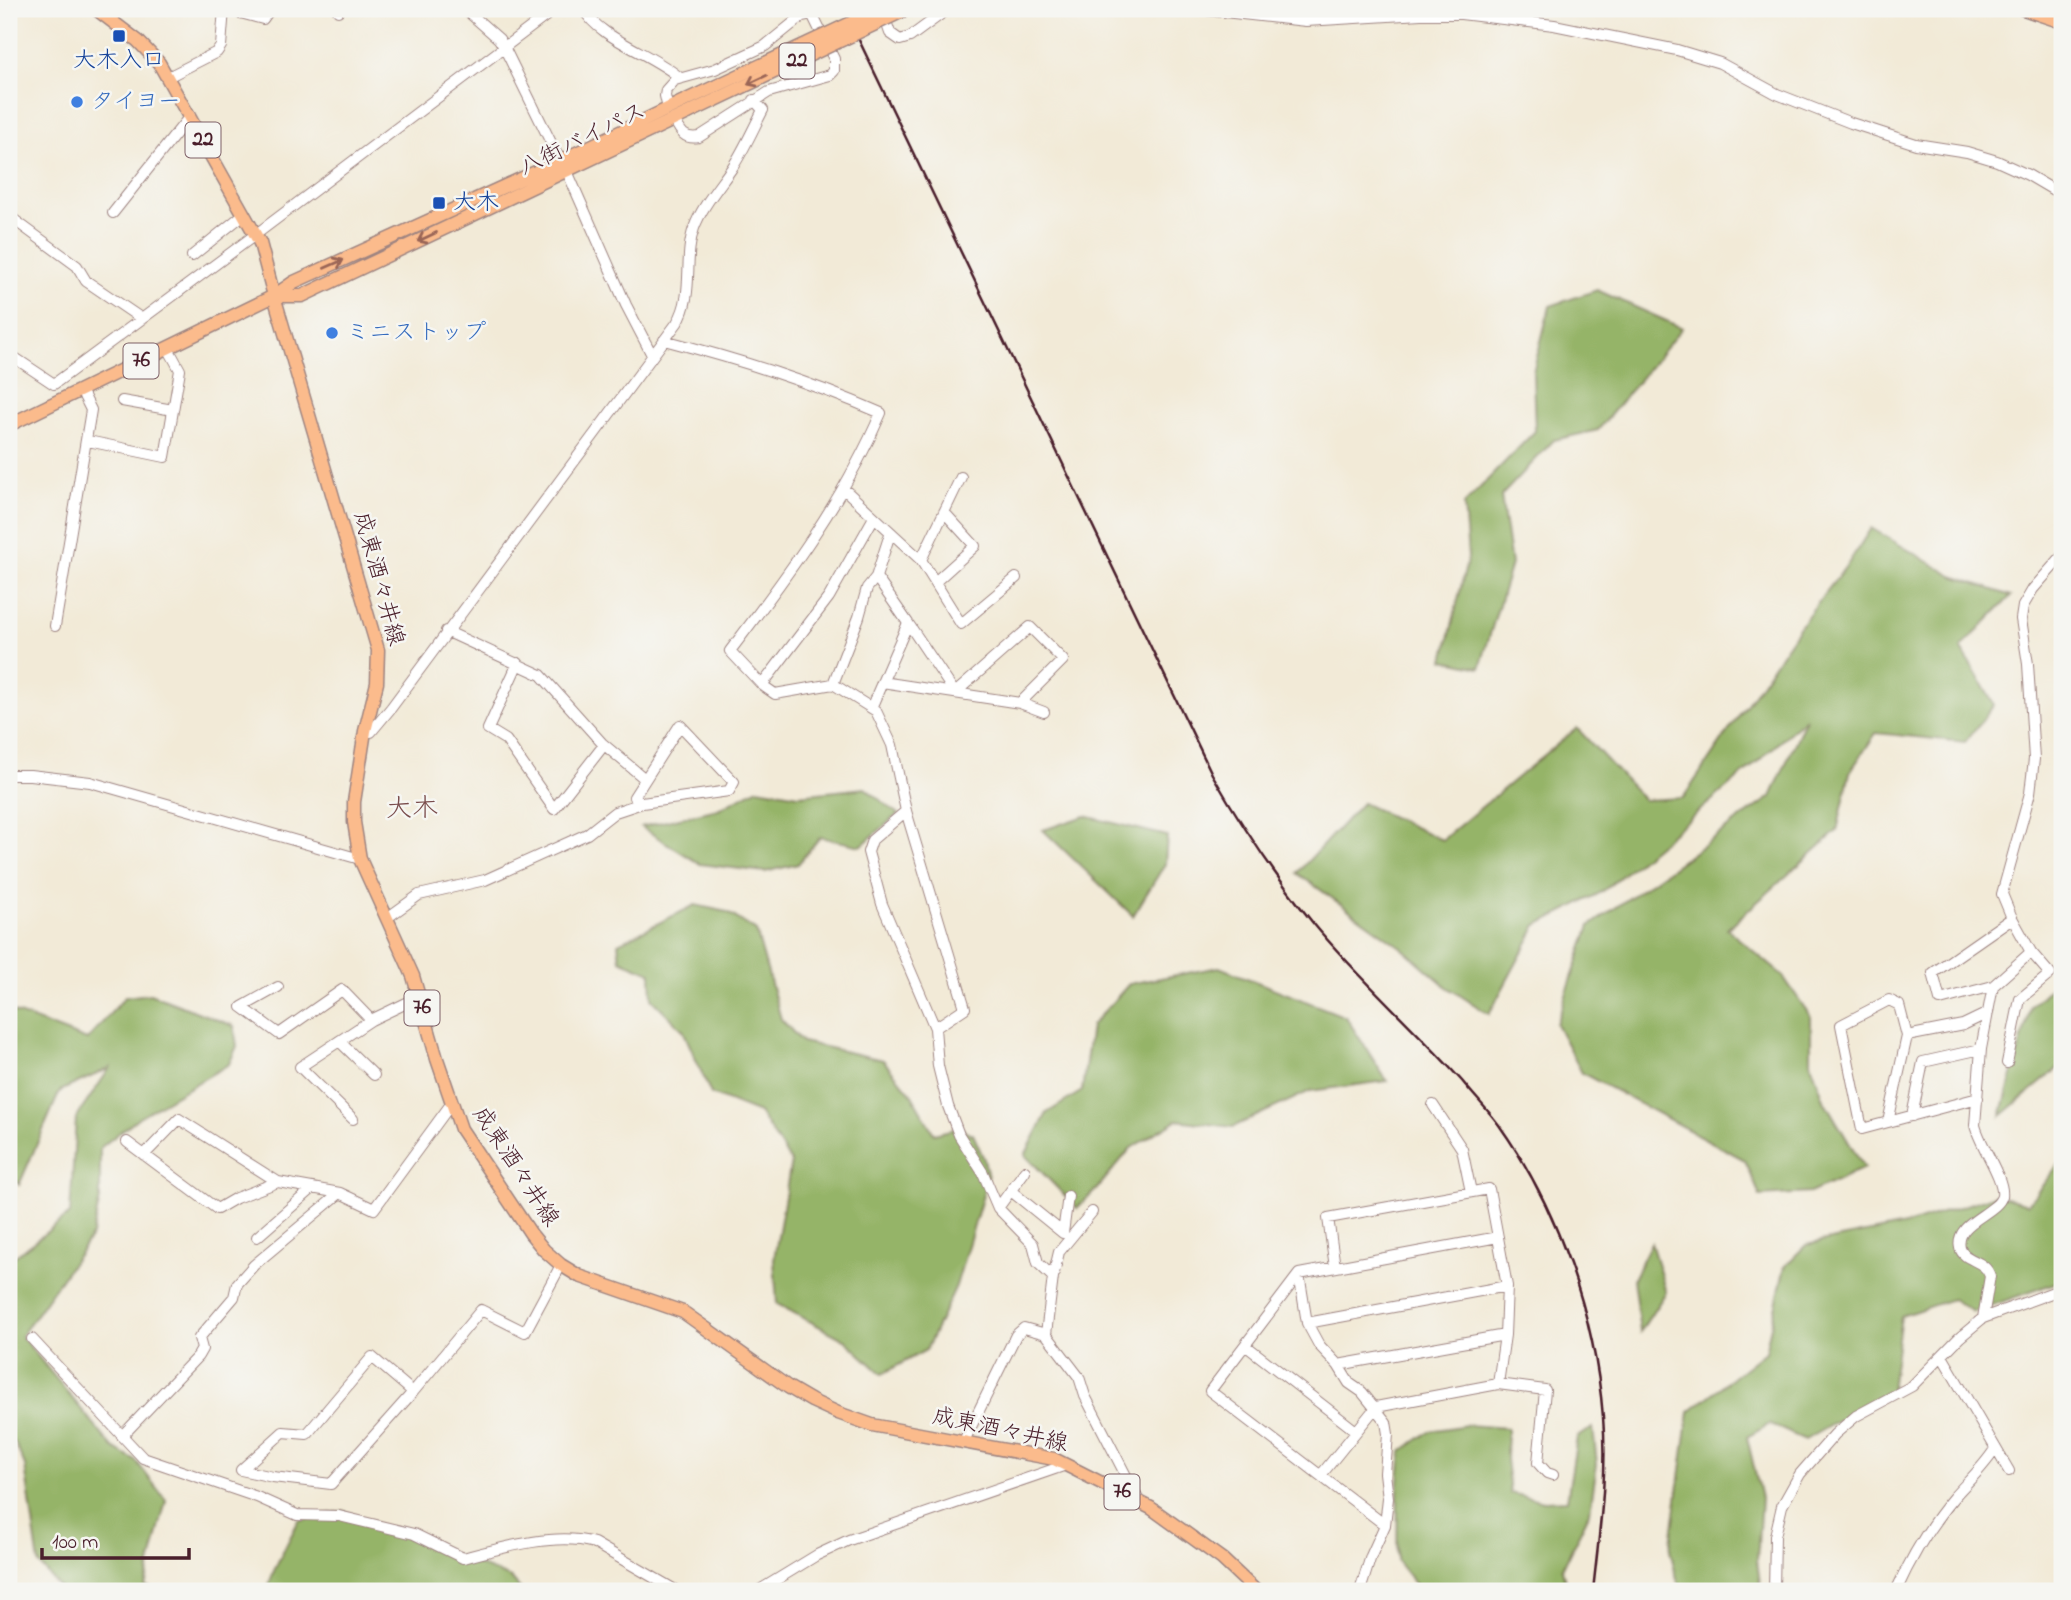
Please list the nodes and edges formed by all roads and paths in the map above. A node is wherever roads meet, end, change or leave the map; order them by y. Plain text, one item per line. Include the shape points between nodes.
1 (96, 9) edge
2 (225, 9) edge
3 (271, 9) edge
4 (465, 9) edge
5 (555, 9) edge
6 (584, 9) edge
7 (881, 9) edge
8 (907, 9) edge
9 (948, 9) edge
10 (1197, 9) edge
11 (2023, 9) edge
12 (2062, 22) edge
13 (504, 47) junction
14 (168, 77) junction
15 (680, 78) junction
16 (754, 100) junction
17 (685, 108) junction
18 (671, 114) junction
19 (190, 116) junction
20 (564, 166) junction
21 (2062, 195) edge
22 (113, 213) dead end
23 (244, 214) junction
24 (9, 216) edge
25 (255, 235) junction
26 (192, 256) dead end
27 (274, 296) junction
28 (142, 319) junction
29 (664, 340) junction
30 (168, 348) junction
31 (9, 354) edge
32 (652, 355) junction
33 (81, 390) junction
34 (122, 401) dead end
35 (173, 410) junction
36 (9, 425) edge
37 (88, 441) junction
38 (961, 477) dead end
39 (844, 489) junction
40 (944, 512) junction
41 (873, 519) junction
42 (890, 534) junction
43 (2062, 556) edge
44 (921, 560) junction
45 (876, 577) junction
46 (1016, 578) dead end
47 (935, 582) junction
48 (908, 623) junction
49 (55, 626) dead end
50 (446, 631) junction
51 (518, 663) junction
52 (882, 682) junction
53 (833, 684) junction
54 (762, 685) junction
55 (956, 693) junction
56 (1020, 703) junction
57 (871, 708) junction
58 (1044, 712) dead end
59 (365, 731) junction
60 (604, 745) junction
61 (9, 775) edge
62 (645, 779) junction
63 (642, 803) junction
64 (906, 811) junction
65 (360, 859) junction
66 (387, 918) junction
67 (2012, 918) junction
68 (2031, 952) junction
69 (278, 986) dead end
70 (1993, 986) junction
71 (419, 997) junction
72 (1988, 1013) junction
73 (371, 1020) junction
74 (935, 1028) junction
75 (1908, 1036) junction
76 (339, 1041) junction
77 (1982, 1049) junction
78 (2007, 1063) dead end
79 (374, 1075) dead end
80 (1978, 1098) junction
81 (451, 1104) junction
82 (1433, 1105) dead end
83 (1912, 1115) junction
84 (353, 1119) dead end
85 (1888, 1122) junction
86 (127, 1142) dead end
87 (144, 1155) junction
88 (1025, 1171) dead end
89 (278, 1182) junction
90 (313, 1188) junction
91 (1011, 1191) junction
92 (1471, 1192) junction
93 (340, 1193) junction
94 (1068, 1196) dead end
95 (998, 1208) junction
96 (1093, 1212) dead end
97 (257, 1237) dead end
98 (1498, 1237) junction
99 (561, 1265) junction
100 (1335, 1267) junction
101 (1300, 1274) junction
102 (1052, 1277) junction
103 (1507, 1286) junction
104 (2062, 1289) edge
105 (1983, 1318) junction
106 (1307, 1323) junction
107 (1046, 1334) junction
108 (1505, 1335) junction
109 (32, 1339) dead end
110 (1245, 1345) junction
111 (1942, 1356) junction
112 (1338, 1365) junction
113 (1498, 1384) junction
114 (413, 1392) junction
115 (1376, 1407) junction
116 (1356, 1431) junction
117 (122, 1436) junction
118 (963, 1443) junction
119 (1995, 1449) junction
120 (1066, 1465) junction
121 (2010, 1471) dead end
122 (1321, 1475) junction
123 (1553, 1475) dead end
124 (1139, 1501) junction
125 (1385, 1525) junction
126 (677, 1591) edge
127 (758, 1591) edge
128 (1255, 1591) edge
129 (1360, 1591) edge
130 (1774, 1591) edge
131 (1896, 1591) edge

1 - 14 main road, 22 via 148,51
2 - 3 street via 263,19
2 - 14 street via 217,52
4 - 13 street
5 - 13 street
6 - 15 street via 594,24
7 - 9 street via 890,33 900,40
7 - 17 main road, 八街バイパス / 22, bridge
8 -> 17 main road, 八街バイパス / 22, bridge
10 - 21 street via 1306,20 1461,14 1554,25 1676,50 1720,63 1777,94 1851,123 1916,144 1997,162
11 - 12 main road
13 - 20 street
13 - 25 street
14 - 19 main road, 22
15 - 16 street via 715,69 765,46 812,13 834,59 834,71
15 - 18 street via 666,90
16 - 18 street via 699,137 687,137
16 - 29 street via 763,110 700,214 690,243 685,311
17 - 18 main road, 八街バイパス / 22
18 - 20 main road, 八街バイパス / 22
19 - 22 street
19 - 23 main road, 22
20 - 27 main road, 八街バイパス / 22 via 302,296
20 - 32 street
23 - 25 main road, 22
23 - 26 street
24 - 28 street via 77,266 86,281
25 - 27 main road, 22
25 - 28 street
27 - 30 main road, 八街バイパス / 76
27 - 59 main road, 成東酒々井線 / 76 via 376,642 377,683
28 - 31 street via 54,384
29 - 32 street
29 - 39 street via 779,372 881,413
30 - 33 main road, 八街バイパス / 76
30 - 35 street via 180,370
32 - 50 street
33 - 36 main road, 八街バイパス / 76
33 - 37 street via 91,410
34 - 35 street
35 - 37 street via 165,457
37 - 49 street
38 - 40 street
39 - 41 street
39 - 54 street via 730,651
40 - 44 street
40 - 47 street via 975,547
41 - 42 street
41 - 54 street via 829,597
42 - 44 street
42 - 45 street
43 - 67 street via 2033,589 2021,619 2034,759 2030,793 2002,894
44 - 47 street
45 - 48 street
45 - 53 street via 867,588
46 - 47 street via 961,624
48 - 52 street
48 - 55 street
50 - 51 street
50 - 59 street via 384,716 371,732
51 - 60 street via 541,675
51 - 60 street via 488,729 506,740 554,809
52 - 55 street
52 - 57 street
53 - 54 street via 775,694
53 - 57 street
55 - 56 street
55 - 56 street via 1030,627 1063,660
56 - 58 street
57 - 64 street via 892,745
59 - 65 main road, 成東酒々井線 / 76 via 354,802
60 - 62 street
61 - 65 street via 90,782
62 - 63 street via 634,797
62 - 63 street via 680,725 734,782 729,792
63 - 66 street via 615,812 587,834 485,880 419,895
64 - 74 street via 965,1008
64 - 74 street via 872,840 868,852 882,904
65 - 66 main road, 成東酒々井線 / 76
66 - 71 main road, 成東酒々井線 / 76
67 - 68 street
67 - 70 street via 1933,973 1940,1000
68 - 70 street
68 - 78 street via 2050,974 2020,999
69 - 73 street via 242,1007 279,1034 342,990
70 - 72 street
71 - 73 street
71 - 81 main road, 成東酒々井線 / 76
72 - 75 street via 1963,1025
72 - 77 street
73 - 76 street
74 - 95 street via 948,1106
75 - 85 street
75 - 85 street via 1899,1005 1889,1000 1841,1026 1862,1129
76 - 79 street
76 - 84 street via 300,1067
77 - 80 street
77 - 83 street via 1923,1062
80 - 83 street
80 - 105 street via 1977,1136 2002,1186 1997,1205 1973,1221 1960,1241 1964,1255 1983,1264 1990,1276
81 - 93 street via 378,1206 374,1209
81 - 99 main road, 成東酒々井線 / 76 via 461,1129 525,1225
82 - 92 street via 1462,1149
83 - 85 street
86 - 87 street
87 - 89 street via 217,1209
87 - 89 street via 179,1119
88 - 91 street
89 - 90 street
90 - 93 street
90 - 97 street
91 - 94 street via 1063,1233
91 - 95 street
92 - 98 street via 1489,1189
92 - 100 street via 1328,1218
93 - 117 street via 254,1265 199,1338 202,1349 198,1356
95 - 102 street via 1033,1244 1038,1264
96 - 102 street via 1059,1252
98 - 100 street
98 - 103 street
99 - 114 street via 525,1332 481,1310
99 - 118 main road, 成東酒々井線 / 76 via 579,1276 683,1312 788,1387 821,1405 873,1425
100 - 101 street
101 - 106 street
101 - 110 street
102 - 107 street
103 - 106 street
103 - 108 street
104 - 105 street
105 - 111 street
106 - 112 street
107 - 118 street via 1024,1328 1016,1335
107 - 124 street via 1079,1377
108 - 112 street
108 - 113 street
109 - 117 street
110 - 116 street
110 - 122 street via 1210,1391
111 - 119 street
111 - 130 street via 1912,1386 1856,1416 1800,1474 1777,1521
112 - 115 street via 1349,1383
113 - 115 street
113 - 123 street via 1545,1390 1538,1463
114 - 114 street via 372,1357 307,1434 284,1432 241,1470 331,1484
115 - 116 street
115 - 125 street via 1388,1434
116 - 122 street
117 - 126 street via 143,1458 297,1515 339,1516 414,1534 463,1558 519,1544 581,1539
118 - 120 main road, 成東酒々井線 / 76
119 - 121 street
119 - 131 street via 1928,1531
120 - 124 main road, 成東酒々井線 / 76
120 - 127 street via 849,1540
122 - 125 street
124 - 128 main road, 成東酒々井線 / 76 via 1222,1559
125 - 129 street

